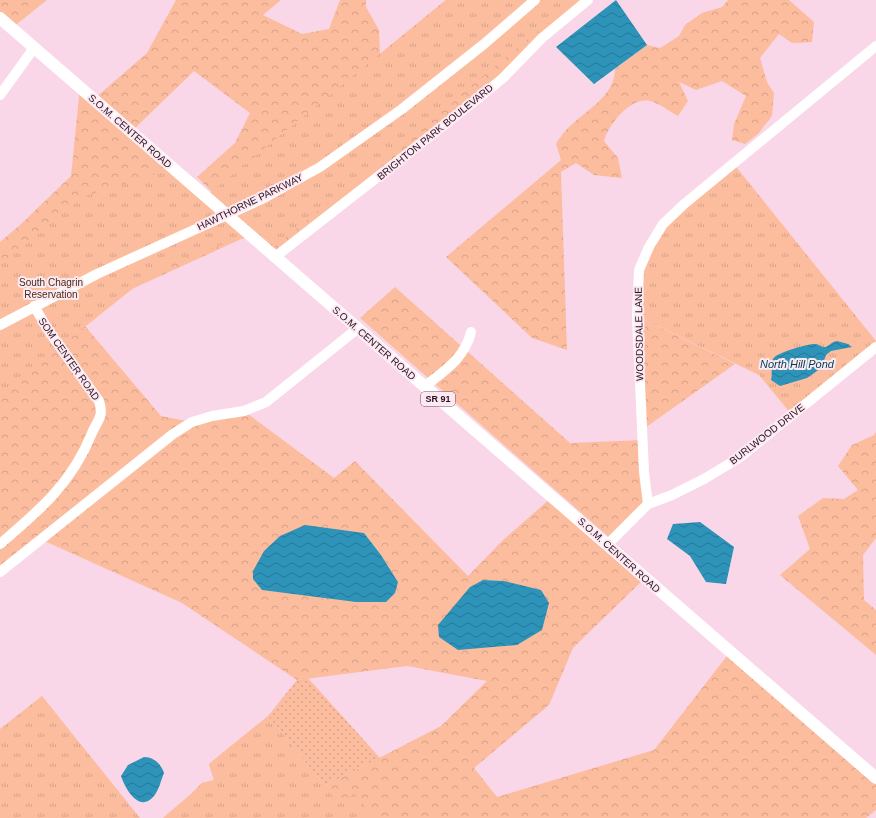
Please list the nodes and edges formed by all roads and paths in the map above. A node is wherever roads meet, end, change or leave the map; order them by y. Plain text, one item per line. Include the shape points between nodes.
1 (535, 0) edge
2 (588, 0) edge
3 (0, 18) edge
4 (876, 46) edge
5 (34, 48) junction
6 (0, 95) edge
7 (227, 215) junction
8 (275, 257) junction
9 (34, 306) junction
10 (0, 325) edge
11 (357, 329) junction
12 (471, 332) dead end
13 (876, 347) edge
14 (424, 387) junction
15 (648, 504) junction
16 (0, 544) edge
17 (608, 544) junction
18 (0, 572) edge
19 (876, 778) edge

1 - 7 street, HAWTHORNE PARKWAY via 430,88 347,150 294,183
2 - 8 street, BRIGHTON PARK BOULEVARD via 542,38 503,78 480,97
3 - 5 main road, S.O.M. CENTER ROAD / SR 91
4 - 15 street, WOODSDALE LANE via 683,205 663,224 649,247 639,270 637,316 644,472
5 - 6 street
5 - 7 main road, S.O.M. CENTER ROAD / SR 91
7 - 8 main road, S.O.M. CENTER ROAD / SR 91
7 - 9 street, HAWTHORNE PARKWAY via 97,274
8 - 11 main road, S.O.M. CENTER ROAD / SR 91
9 - 10 street, HAWTHORNE PARKWAY
9 - 16 street, SOM CENTER ROAD via 50,333 99,401 102,410 87,446 60,489
11 - 14 main road, S.O.M. CENTER ROAD / SR 91
11 - 18 street via 266,402 244,411 192,422 173,434
12 - 14 street via 464,352
13 - 15 street, BURLWOOD DRIVE via 739,458 704,479
14 - 17 main road, S.O.M. CENTER ROAD / SR 91
15 - 17 street
17 - 19 main road, S.O.M. CENTER ROAD / SR 91 via 639,574

